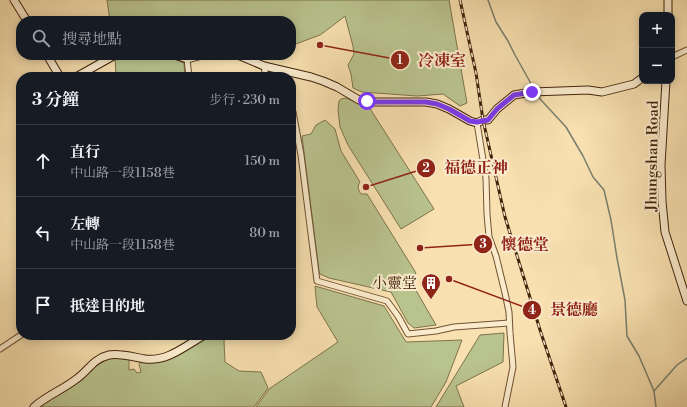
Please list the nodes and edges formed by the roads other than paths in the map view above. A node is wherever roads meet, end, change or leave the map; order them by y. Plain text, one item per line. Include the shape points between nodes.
1 (14, 0) edge
2 (668, 0) edge
3 (668, 12) edge
4 (24, 16) edge
5 (687, 50) edge
6 (675, 56) edge
7 (50, 60) edge
8 (106, 60) edge
9 (187, 60) edge
10 (250, 60) edge
11 (264, 66) junction
12 (58, 72) edge
13 (85, 72) edge
14 (188, 72) edge
15 (265, 72) edge
16 (290, 72) edge
17 (296, 73) edge
18 (639, 80) edge
19 (666, 84) edge
20 (477, 122) junction
21 (296, 128) edge
22 (687, 301) edge
23 (510, 322) junction
24 (16, 338) edge
25 (195, 340) edge
26 (0, 348) edge
27 (34, 407) edge
28 (505, 407) edge

1 - 4 street
2 - 3 street
5 - 6 street
7 - 12 street
8 - 13 street
9 - 14 street
10 - 11 street
11 - 15 street
11 - 16 street
17 - 20 street via 323,81 359,100 437,104
18 - 20 street via 634,84 602,92 588,90 514,95 488,120
19 - 22 street, Jhungshan Road via 661,165 665,232
20 - 23 street via 486,178 489,236 496,256
21 - 23 street via 317,281 387,301 408,334
23 - 28 street via 513,367
24 - 26 street
25 - 27 street via 169,356 159,359 118,355 99,358 76,380

